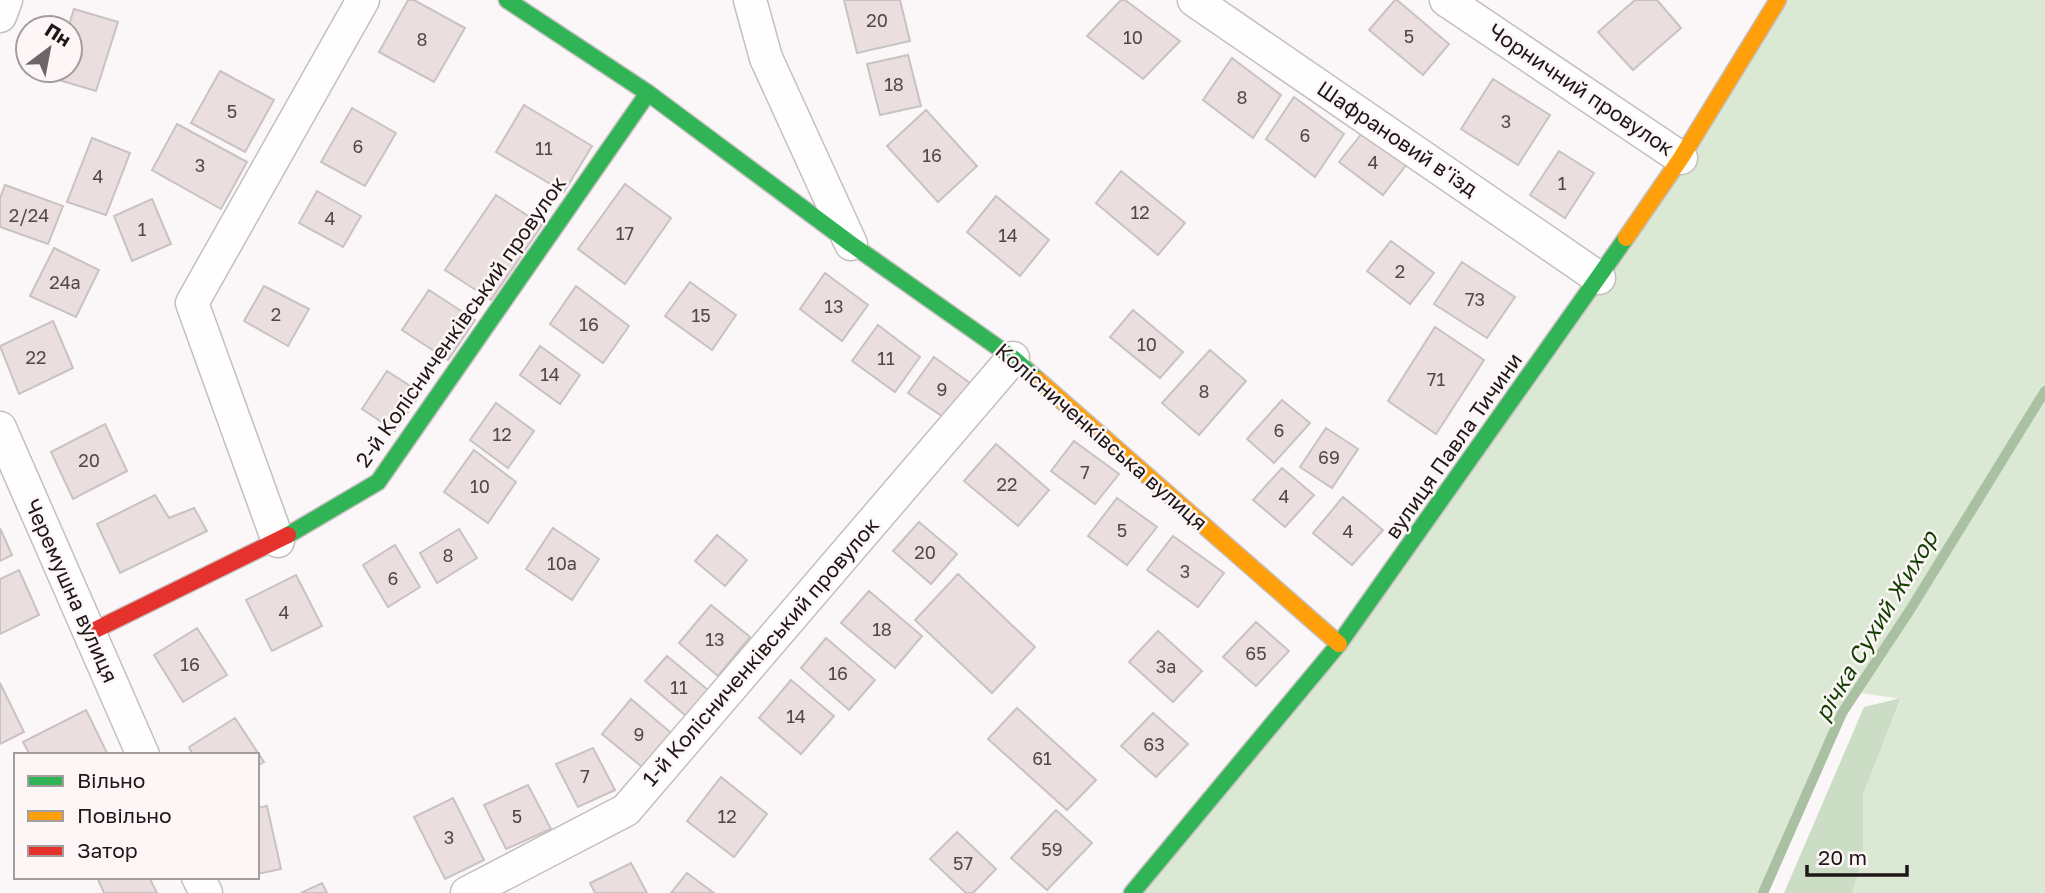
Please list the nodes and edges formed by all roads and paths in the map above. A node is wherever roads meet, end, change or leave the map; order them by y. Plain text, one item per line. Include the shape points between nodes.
1 (6, 0) edge
2 (363, 0) edge
3 (507, 0) edge
4 (750, 0) edge
5 (1194, 0) edge
6 (1446, 0) edge
7 (1778, 0) edge
8 (0, 16) edge
9 (648, 93) junction
10 (1681, 158) junction
11 (851, 244) junction
12 (1599, 278) junction
13 (1013, 358) junction
14 (0, 428) edge
15 (278, 541) junction
16 (89, 633) junction
17 (1339, 644) junction
18 (142, 753) edge
19 (467, 893) edge
20 (1132, 893) edge

1 - 8 street
2 - 15 street via 191,303
3 - 9 street, Колісниченківська вулиця
4 - 11 street via 766,58
5 - 12 street, Шафрановий в'їзд
6 - 10 street, Чорничний провулок
7 - 10 street, вулиця Павла Тичини
9 - 11 street, Колісниченківська вулиця
9 - 15 street, 2-й Колісниченківський провулок via 378,482
10 - 12 street, вулиця Павла Тичини
11 - 13 street, Колісниченківська вулиця
12 - 17 street, вулиця Павла Тичини
13 - 17 street, Колісниченківська вулиця
13 - 19 street, 1-й Колісниченківський провулок via 626,810
14 - 16 street, Черемушна вулиця
15 - 16 street, 2-й Колісниченківський провулок
16 - 18 street, Черемушна вулиця
17 - 20 street, вулиця Павла Тичини

